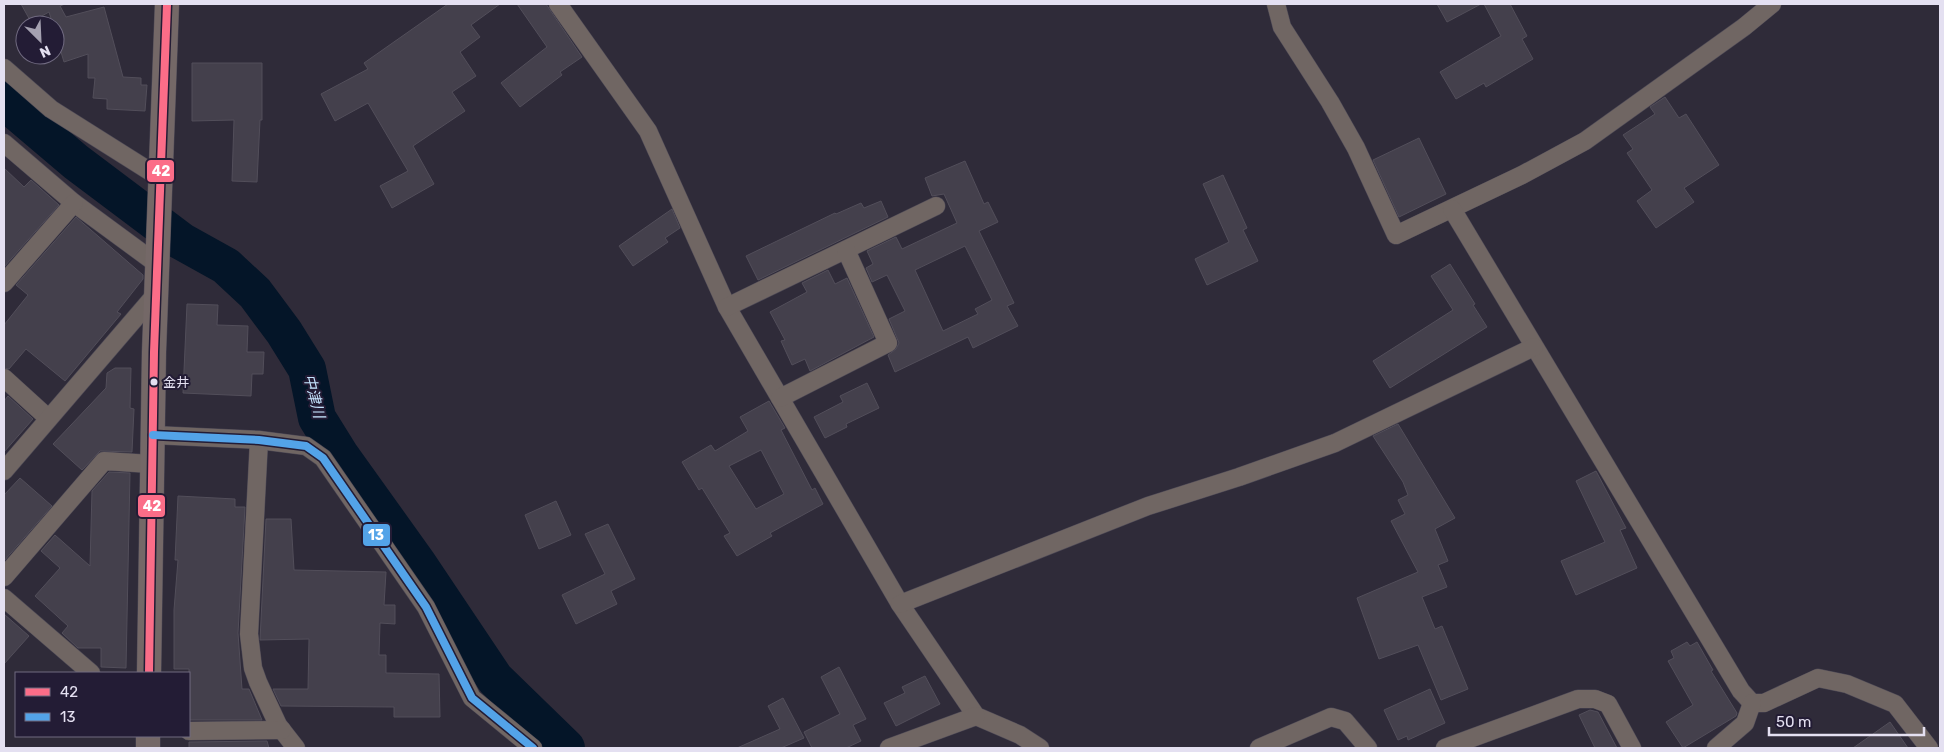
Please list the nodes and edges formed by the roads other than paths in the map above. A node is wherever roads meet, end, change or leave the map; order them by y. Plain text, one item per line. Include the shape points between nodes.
1 (166, 4) edge
2 (558, 4) edge
3 (1276, 4) edge
4 (1772, 4) edge
5 (4, 68) edge
6 (4, 143) edge
7 (162, 184) junction
8 (74, 203) junction
9 (936, 206) dead end
10 (1452, 209) junction
11 (846, 250) junction
12 (158, 255) junction
13 (4, 283) edge
14 (156, 294) junction
15 (727, 307) junction
16 (1534, 347) junction
17 (4, 378) edge
18 (780, 398) junction
19 (48, 418) junction
20 (153, 435) junction
21 (258, 440) junction
22 (152, 464) junction
23 (4, 471) edge
24 (4, 577) edge
25 (4, 598) edge
26 (900, 604) junction
27 (90, 672) edge
28 (149, 672) edge
29 (1752, 702) junction
30 (976, 716) junction
31 (282, 730) junction
32 (190, 731) edge
33 (296, 748) edge
34 (533, 748) edge
35 (890, 748) edge
36 (1040, 748) edge
37 (1259, 748) edge
38 (1368, 748) edge
39 (1445, 748) edge
40 (1632, 748) edge
41 (1716, 748) edge
42 (1929, 748) edge

1 - 7 main road
2 - 15 street via 648,132
3 - 10 street via 1282,27 1356,148 1396,235
4 - 10 street via 1585,141
5 - 7 street via 51,109
6 - 8 street
7 - 12 main road
8 - 12 street
8 - 13 street
9 - 11 street
10 - 16 street
11 - 15 street
11 - 18 street via 888,342
12 - 14 main road
14 - 19 street
14 - 20 main road
15 - 18 street
16 - 26 street via 1335,443 1148,506
16 - 29 street via 1742,691
17 - 19 street
18 - 26 street
19 - 23 street
20 - 21 street
20 - 22 main road
21 - 31 street via 249,634 253,668
21 - 34 street via 306,446 323,458 426,607 472,698
22 - 24 street via 104,461
22 - 28 main road
25 - 27 street
26 - 30 street
29 - 41 street via 1745,723
29 - 42 street via 1764,703 1818,678 1847,684 1894,704
30 - 35 street
30 - 36 street via 1020,735
31 - 32 street
31 - 33 street
37 - 38 street via 1331,717 1345,721
39 - 40 street via 1578,700 1595,698 1608,704

